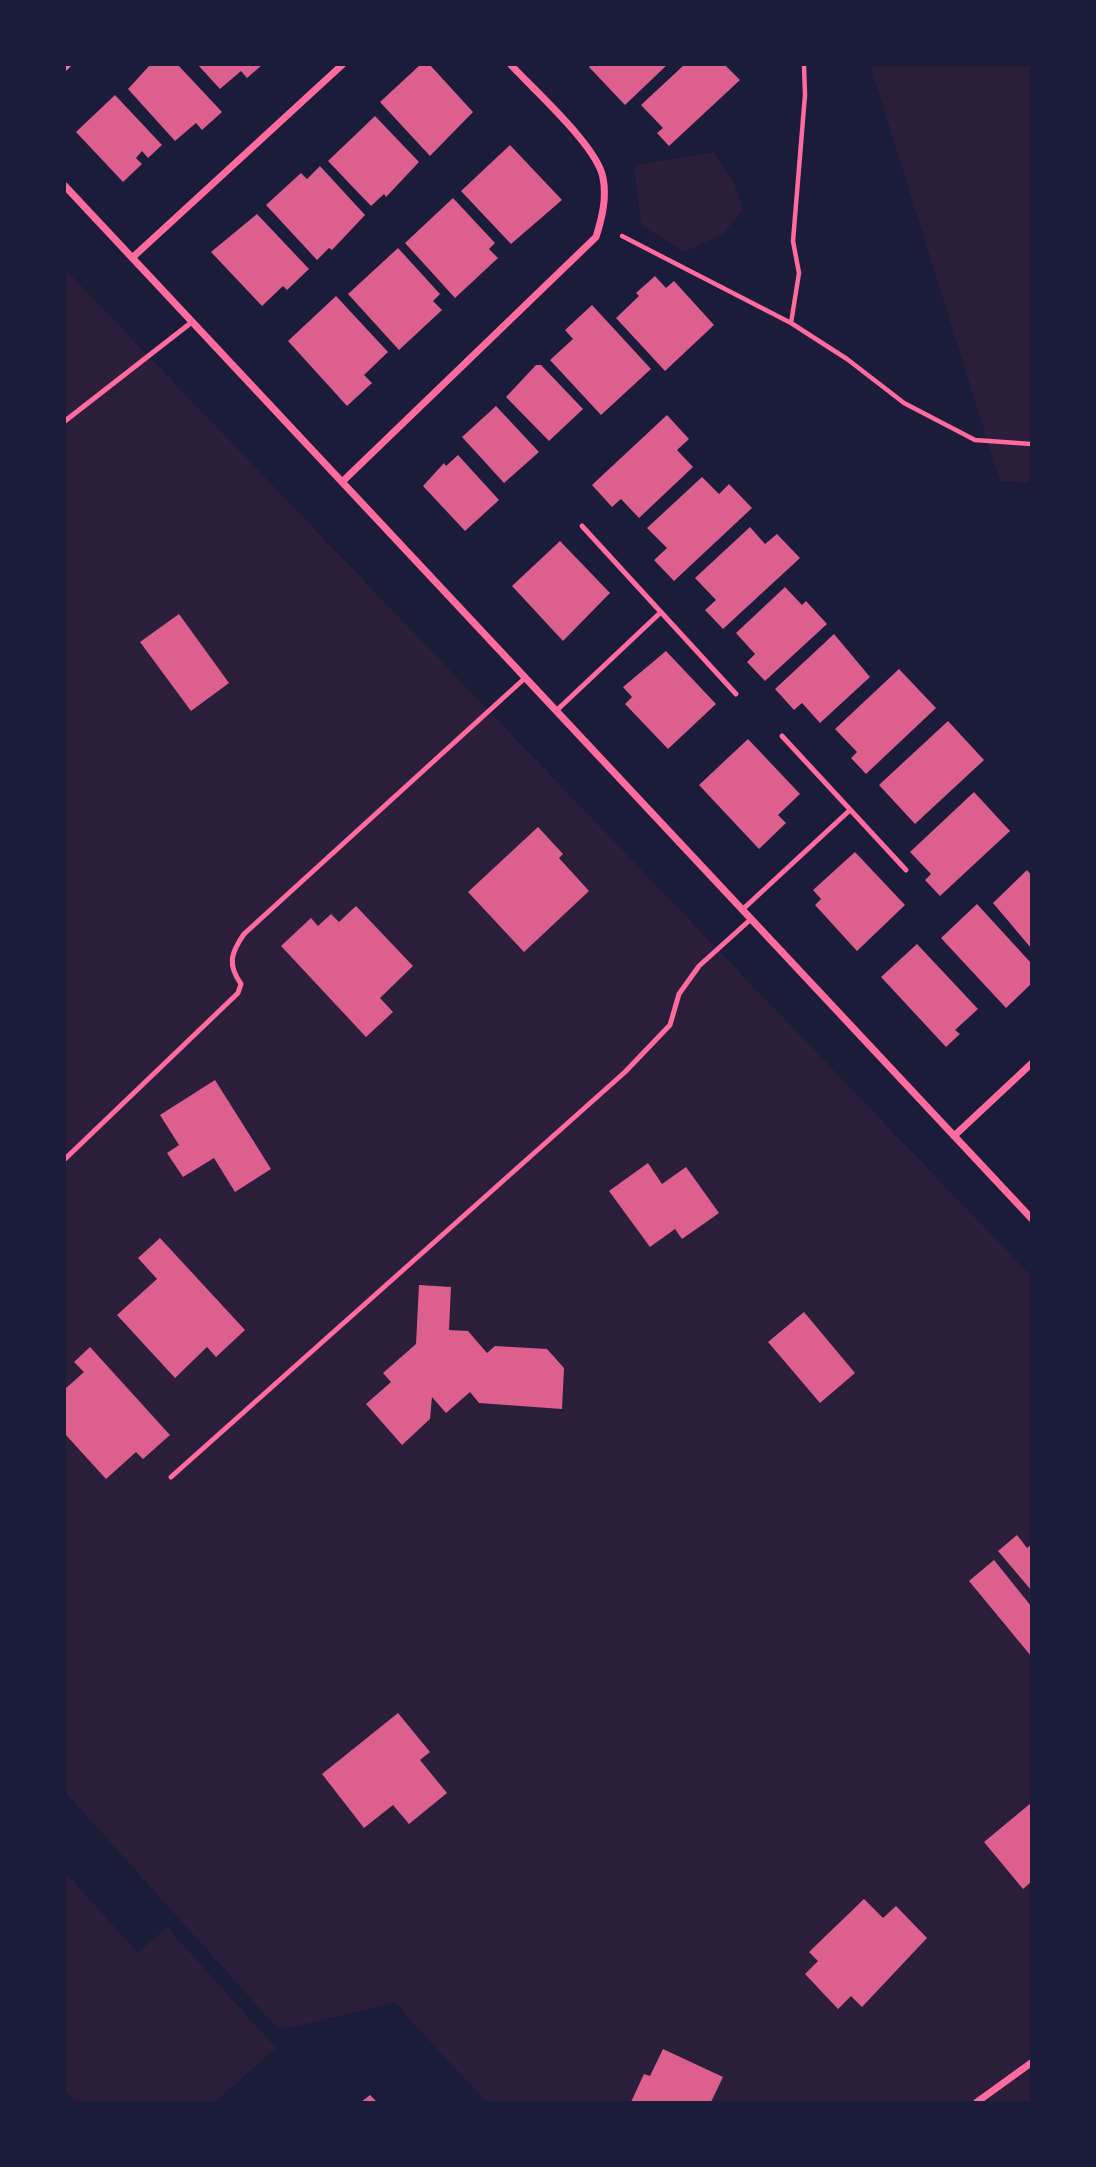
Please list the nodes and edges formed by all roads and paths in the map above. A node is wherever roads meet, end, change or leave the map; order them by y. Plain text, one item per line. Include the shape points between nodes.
1 (69, 65) edge
2 (342, 65) edge
3 (511, 65) edge
4 (804, 65) edge
5 (65, 69) edge
6 (65, 186) edge
7 (622, 236) dead end
8 (132, 258) junction
9 (192, 322) junction
10 (791, 323) junction
11 (65, 421) edge
12 (1031, 444) edge
13 (342, 482) junction
14 (582, 526) dead end
15 (661, 612) junction
16 (526, 678) junction
17 (736, 694) dead end
18 (556, 710) junction
19 (782, 736) dead end
20 (850, 810) junction
21 (906, 870) dead end
22 (742, 910) junction
23 (751, 919) junction
24 (1031, 1064) edge
25 (954, 1136) junction
26 (65, 1159) edge
27 (1031, 1218) edge
28 (172, 1477) dead end
29 (1031, 2063) edge
30 (977, 2102) edge

1 - 5 path
2 - 8 street
3 - 13 street via 591,152 603,177 604,210 596,237
4 - 10 path via 793,241 799,273
6 - 8 street
7 - 10 path
8 - 9 street
9 - 11 lane
9 - 13 street
10 - 12 path via 904,403 975,440
13 - 16 street
14 - 15 lane
15 - 17 lane
15 - 18 lane
16 - 18 street
16 - 26 lane via 244,934 232,950 233,972 241,984 238,993
18 - 22 street
19 - 20 lane
20 - 21 lane
20 - 22 lane
22 - 23 street
23 - 25 street
23 - 28 lane via 699,966 679,993 670,1025 625,1072
24 - 25 street
25 - 27 street
29 - 30 street

